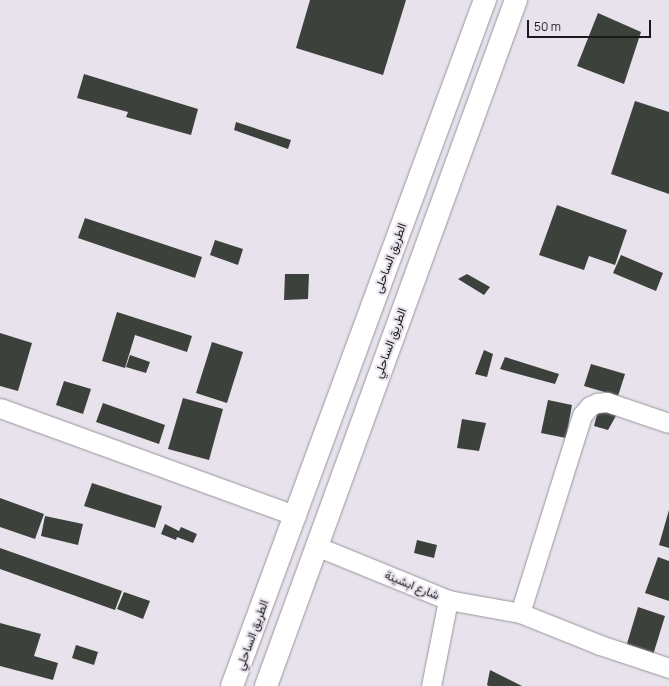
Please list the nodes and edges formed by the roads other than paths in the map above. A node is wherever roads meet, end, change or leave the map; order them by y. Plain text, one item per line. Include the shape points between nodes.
1 (472, 0) edge
2 (485, 0) edge
3 (516, 0) edge
4 (462, 61) junction
5 (0, 408) edge
6 (669, 424) edge
7 (296, 516) junction
8 (316, 546) junction
9 (448, 600) junction
10 (520, 613) junction
11 (669, 668) edge
12 (232, 686) edge
13 (266, 686) edge
14 (431, 686) edge

1 - 4 highway
2 - 4 highway, الطريق الساحلى
3 - 8 highway, الطريق الساحلي
4 - 7 highway, الطريق الساحلى
5 - 7 street
6 - 10 street via 607,402 590,406 582,415
7 - 12 highway, الطريق الساحلي
8 - 9 street, شارع ابشينة
8 - 13 highway, الطريق الساحلي
9 - 10 street
9 - 14 street, شارع ابشينة
10 - 11 street via 600,645

